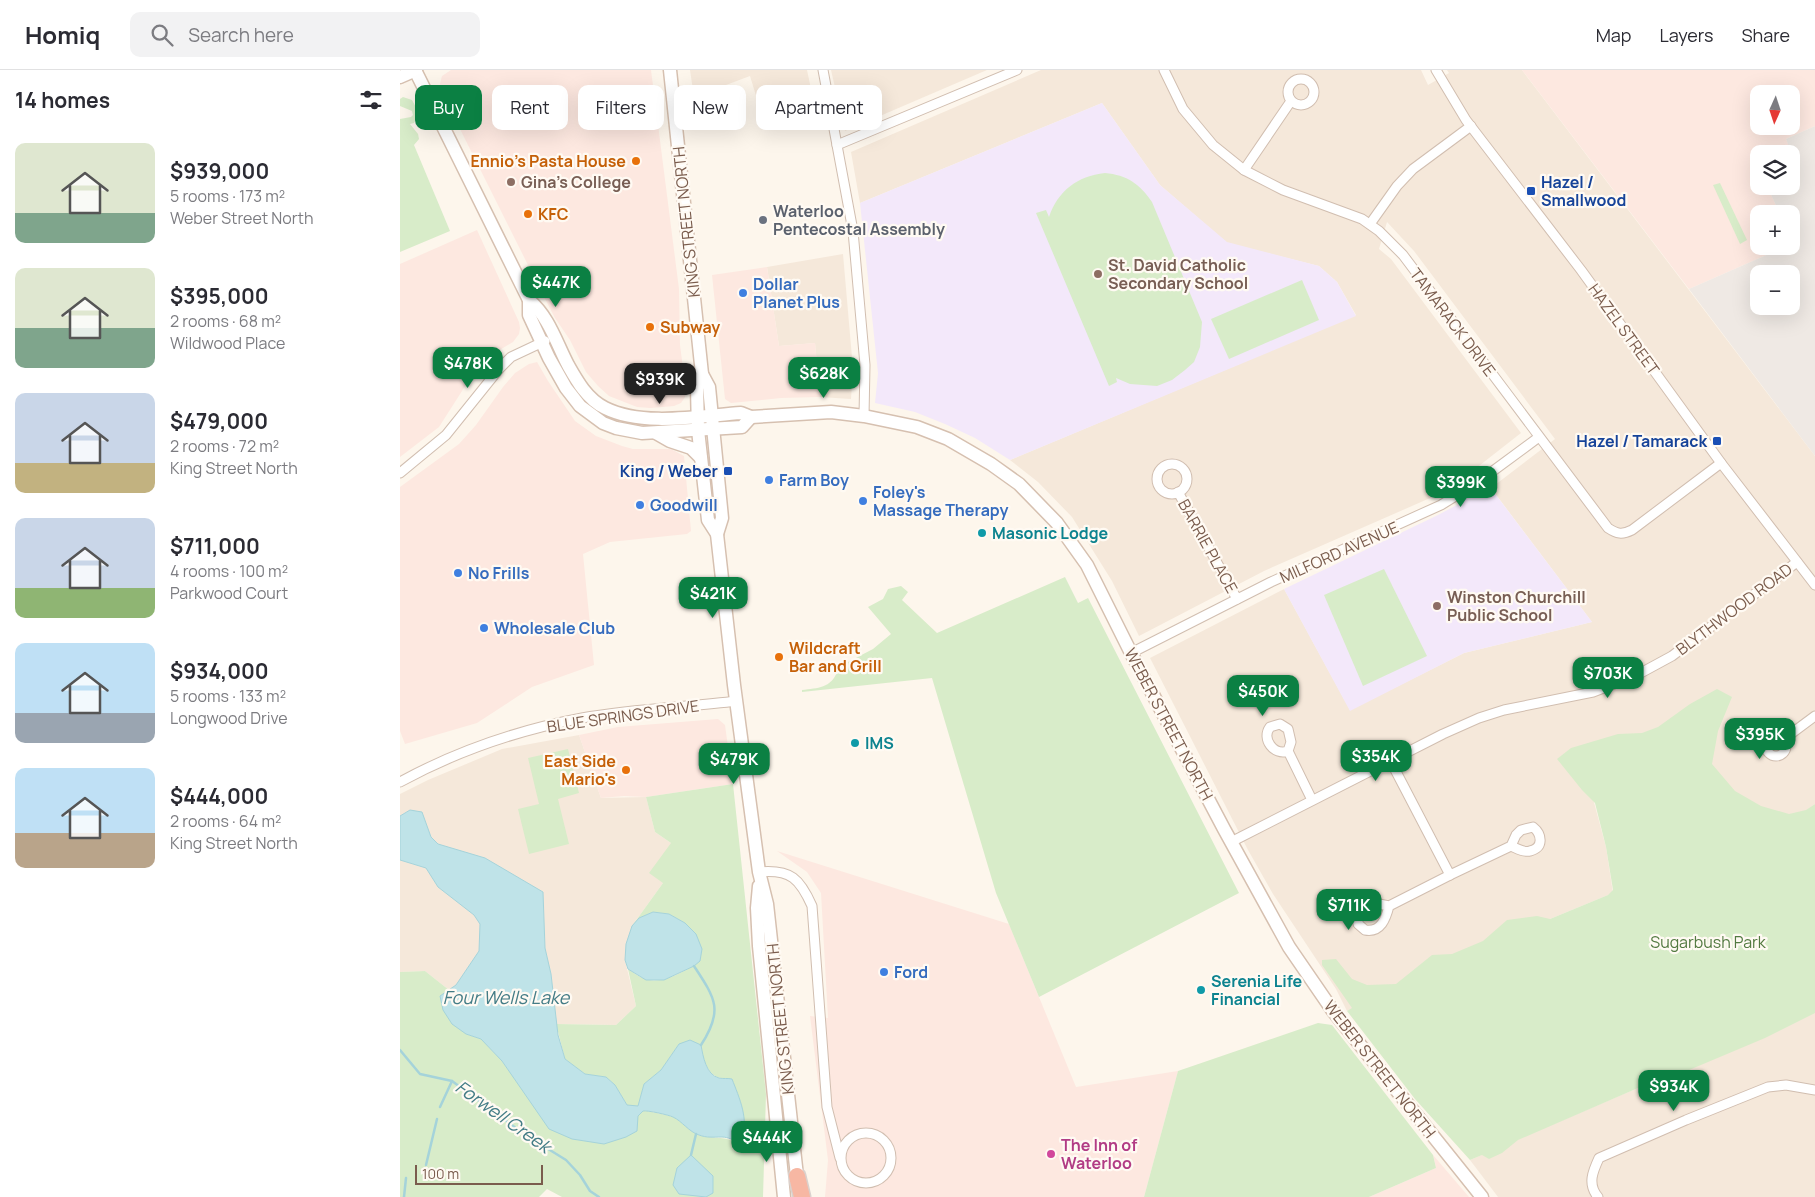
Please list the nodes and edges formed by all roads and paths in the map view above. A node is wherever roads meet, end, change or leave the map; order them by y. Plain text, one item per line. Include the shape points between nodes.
1 (415, 70) edge
2 (670, 70) edge
3 (823, 70) edge
4 (1017, 70) edge
5 (1164, 70) edge
6 (1436, 70) edge
7 (400, 77) edge
8 (1291, 101) dead end
9 (1471, 126) junction
10 (837, 144) junction
11 (1244, 170) junction
12 (1370, 224) junction
13 (529, 300) junction
14 (554, 337) junction
15 (542, 342) junction
16 (702, 374) junction
17 (712, 415) junction
18 (697, 416) junction
19 (864, 416) junction
20 (751, 418) junction
21 (713, 429) junction
22 (698, 430) junction
23 (656, 433) junction
24 (1539, 437) junction
25 (701, 458) junction
26 (1721, 463) junction
27 (400, 473) edge
28 (1178, 492) dead end
29 (716, 534) junction
30 (1797, 562) junction
31 (1815, 585) edge
32 (1237, 599) junction
33 (1131, 653) junction
34 (737, 701) junction
35 (1815, 716) edge
36 (1784, 739) dead end
37 (1288, 750) dead end
38 (1391, 762) junction
39 (400, 782) edge
40 (1312, 800) junction
41 (1231, 842) junction
42 (1511, 846) dead end
43 (760, 872) junction
44 (1450, 875) junction
45 (1389, 906) dead end
46 (1815, 1090) edge
47 (840, 1158) junction
48 (797, 1176) joint
49 (784, 1197) edge
50 (800, 1197) edge
51 (1482, 1197) edge
52 (1598, 1197) edge

1 - 7 main road
1 - 13 main road, WEBER STREET NORTH
2 - 16 main road, KING STREET NORTH
3 - 10 street
4 - 10 street
5 - 11 street, TAMARACK DRIVE via 1183,109 1213,145
6 - 9 street, HAZEL STREET
8 - 11 street
9 - 12 street via 1413,169
9 - 26 street, HAZEL STREET via 1581,270
10 - 19 street via 853,231 865,365
11 - 12 street, TAMARACK DRIVE via 1283,190
12 - 24 street, TAMARACK DRIVE via 1403,255
13 - 14 main road, WEBER STREET NORTH via 540,309
13 - 15 main road, WEBER STREET NORTH via 529,315
14 - 15 street
14 - 18 main road, WEBER STREET NORTH via 578,383 604,407 642,418
15 - 23 main road, WEBER STREET NORTH via 548,358 572,396 591,415 629,432
15 - 27 street via 511,357 446,435
16 - 17 main road, KING STREET NORTH via 709,387
16 - 18 main road, KING STREET NORTH via 697,388
17 - 18 main road, WEBER STREET NORTH
17 - 20 main road, WEBER STREET NORTH via 741,412
17 - 21 main road, KING STREET NORTH
18 - 22 main road, KING STREET NORTH
19 - 20 main road, WEBER STREET NORTH via 831,412
19 - 33 main road, WEBER STREET NORTH via 917,427 948,440 1019,484 1057,524 1087,565
20 - 21 main road, WEBER STREET NORTH via 742,427
21 - 22 main road, WEBER STREET NORTH
21 - 29 main road, KING STREET NORTH via 722,518
22 - 23 main road, WEBER STREET NORTH
22 - 25 main road, KING STREET NORTH
23 - 25 main road via 692,448
24 - 26 street, TAMARACK DRIVE via 1608,528 1617,534 1632,530
24 - 32 street, MILFORD AVENUE via 1441,506
25 - 29 main road, KING STREET NORTH via 708,520
26 - 30 street, HAZEL STREET
28 - 32 street, BARRIE PLACE
29 - 34 main road, KING STREET NORTH
30 - 31 street, HAZEL STREET
30 - 38 street, BLYTHWOOD ROAD via 1672,656 1637,676 1593,692 1531,703 1479,718
32 - 33 street, MILFORD AVENUE
33 - 41 main road, WEBER STREET NORTH
34 - 39 street, BLUE SPRINGS DRIVE via 584,717 545,725 433,764
34 - 43 main road, KING STREET NORTH
35 - 36 street
37 - 40 street
38 - 40 street, BLYTHWOOD ROAD
38 - 44 street
40 - 41 street, BLYTHWOOD ROAD
41 - 51 main road, WEBER STREET NORTH via 1289,947 1313,983
42 - 44 street
43 - 47 street via 781,872 795,878 812,906 828,1107
43 - 48 main road, KING STREET NORTH via 767,904
43 - 49 main road, KING STREET NORTH via 757,908 759,946
44 - 45 street
46 - 52 street via 1786,1085 1768,1087 1599,1158 1592,1174 1592,1184
47 - 47 street via 849,1177 867,1183 876,1181 888,1171 891,1163 888,1146 877,1135 868,1133 846,1142
48 - 50 highway

